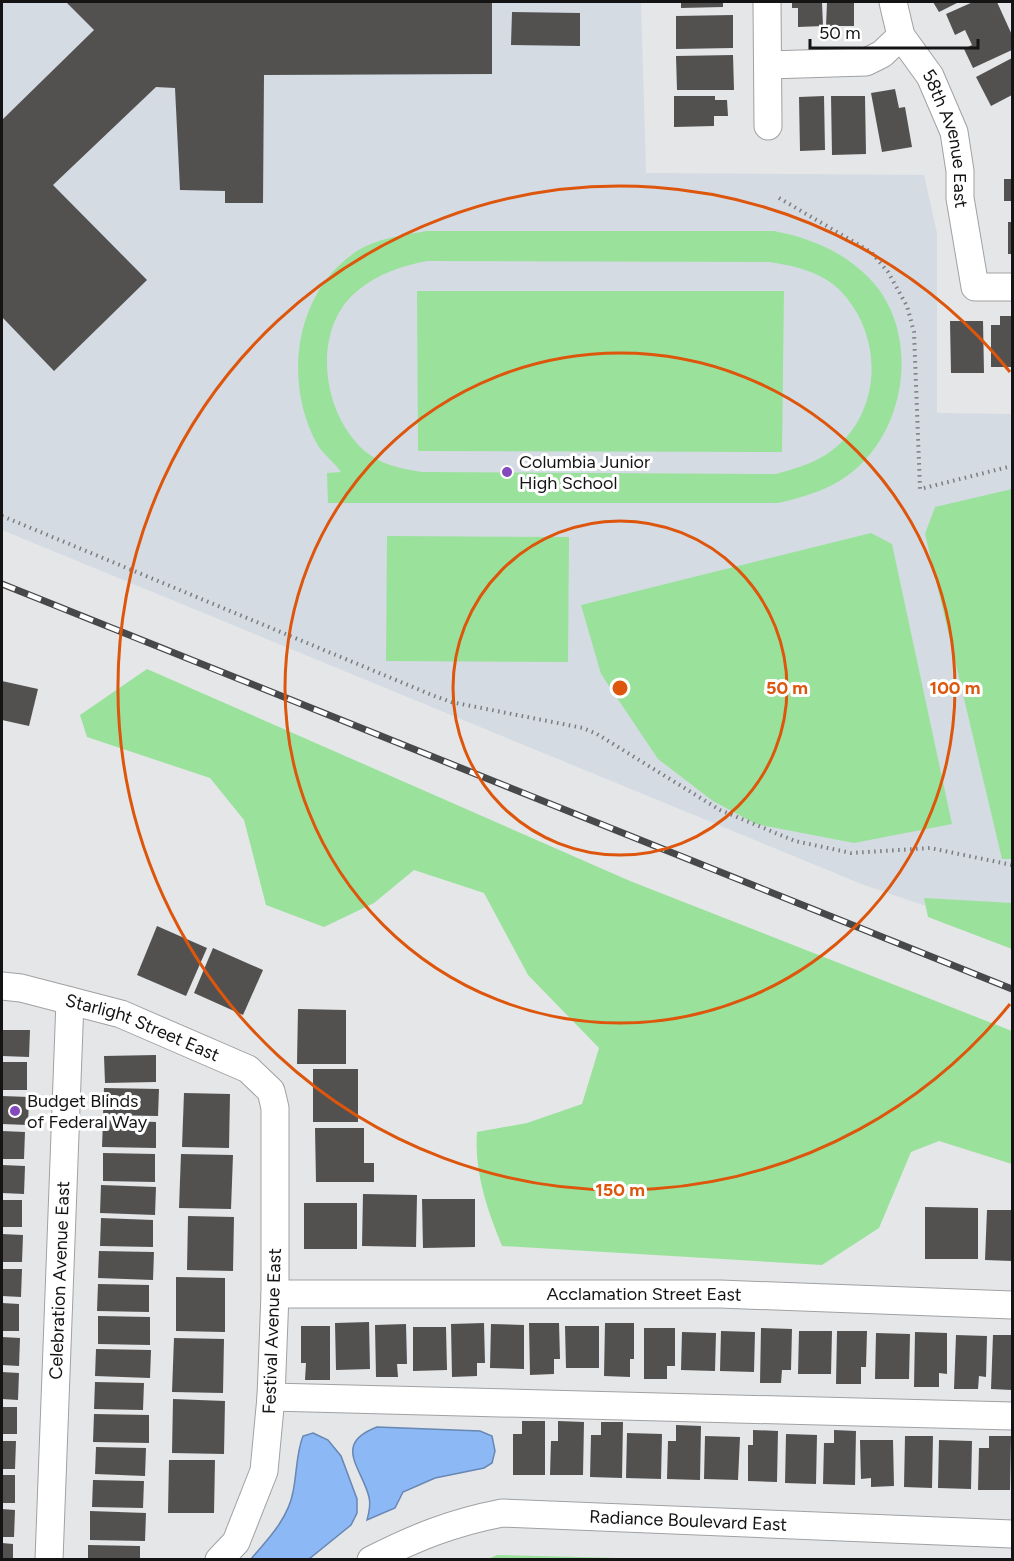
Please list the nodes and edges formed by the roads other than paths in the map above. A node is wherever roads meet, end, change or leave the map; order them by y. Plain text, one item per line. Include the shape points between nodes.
1 (767, 2) edge
2 (893, 2) edge
3 (901, 36) junction
4 (768, 65) junction
5 (768, 126) dead end
6 (1012, 287) edge
7 (2, 986) edge
8 (70, 1001) junction
9 (271, 1091) joint
10 (275, 1294) junction
11 (1012, 1305) edge
12 (271, 1397) junction
13 (1012, 1416) edge
14 (1012, 1534) edge
15 (50, 1560) edge
16 (219, 1560) edge
17 (371, 1560) edge

1 - 4 street
2 - 3 street, 58th Avenue East
3 - 4 street via 882,54 866,62
3 - 6 street, 58th Avenue East via 930,76 954,132 975,287
4 - 5 street
7 - 8 street, Starlight Street East
8 - 9 street, Starlight Street East via 121,1014 248,1069
8 - 15 street, Celebration Avenue East
9 - 10 street, Festival Avenue East via 275,1108
10 - 11 street, Acclamation Street East via 720,1294
10 - 12 street, Festival Avenue East
12 - 13 street
12 - 16 street, Festival Avenue East via 264,1471 236,1542
14 - 17 street, Radiance Boulevard East via 502,1513 454,1523

